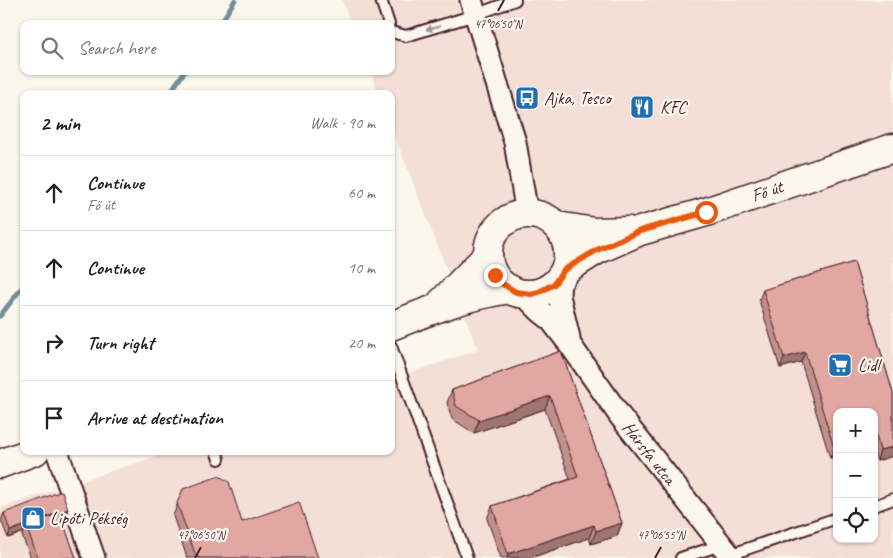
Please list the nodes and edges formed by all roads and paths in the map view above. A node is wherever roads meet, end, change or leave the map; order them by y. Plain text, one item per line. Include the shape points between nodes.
1 (381, 0) edge
2 (515, 0) edge
3 (473, 8) edge
4 (388, 20) edge
5 (395, 33) edge
6 (893, 148) edge
7 (527, 214) junction
8 (557, 226) junction
9 (640, 231) junction
10 (488, 255) junction
11 (562, 274) junction
12 (516, 291) junction
13 (439, 306) junction
14 (395, 324) edge
15 (571, 346) junction
16 (395, 357) edge
17 (24, 455) edge
18 (57, 455) edge
19 (0, 464) edge
20 (893, 499) edge
21 (878, 505) edge
22 (833, 519) edge
23 (727, 552) edge
24 (94, 558) edge
25 (467, 558) edge
26 (682, 558) edge

1 - 4 lane
2 - 3 lane
3 -> 5 lane via 406,36
3 - 7 street via 515,142
6 - 9 main road, Fő út via 706,212
7 - 8 main road via 543,217
7 - 10 main road via 516,216 497,229
8 - 9 main road, Fő út via 595,232
8 - 11 main road via 567,242 568,261
9 - 11 main road, Fő út via 597,250
10 - 12 main road via 490,266 501,283
10 - 13 main road
11 - 12 main road via 547,289 531,294
11 - 15 street, Hársfa utca via 560,296
12 - 13 main road via 469,297
12 - 15 street, Hársfa utca via 550,319
13 - 14 main road
15 - 23 street, Hársfa utca via 620,416
16 - 25 lane
17 - 19 main road
18 - 24 street
20 - 21 lane
22 - 23 lane
23 - 26 lane

